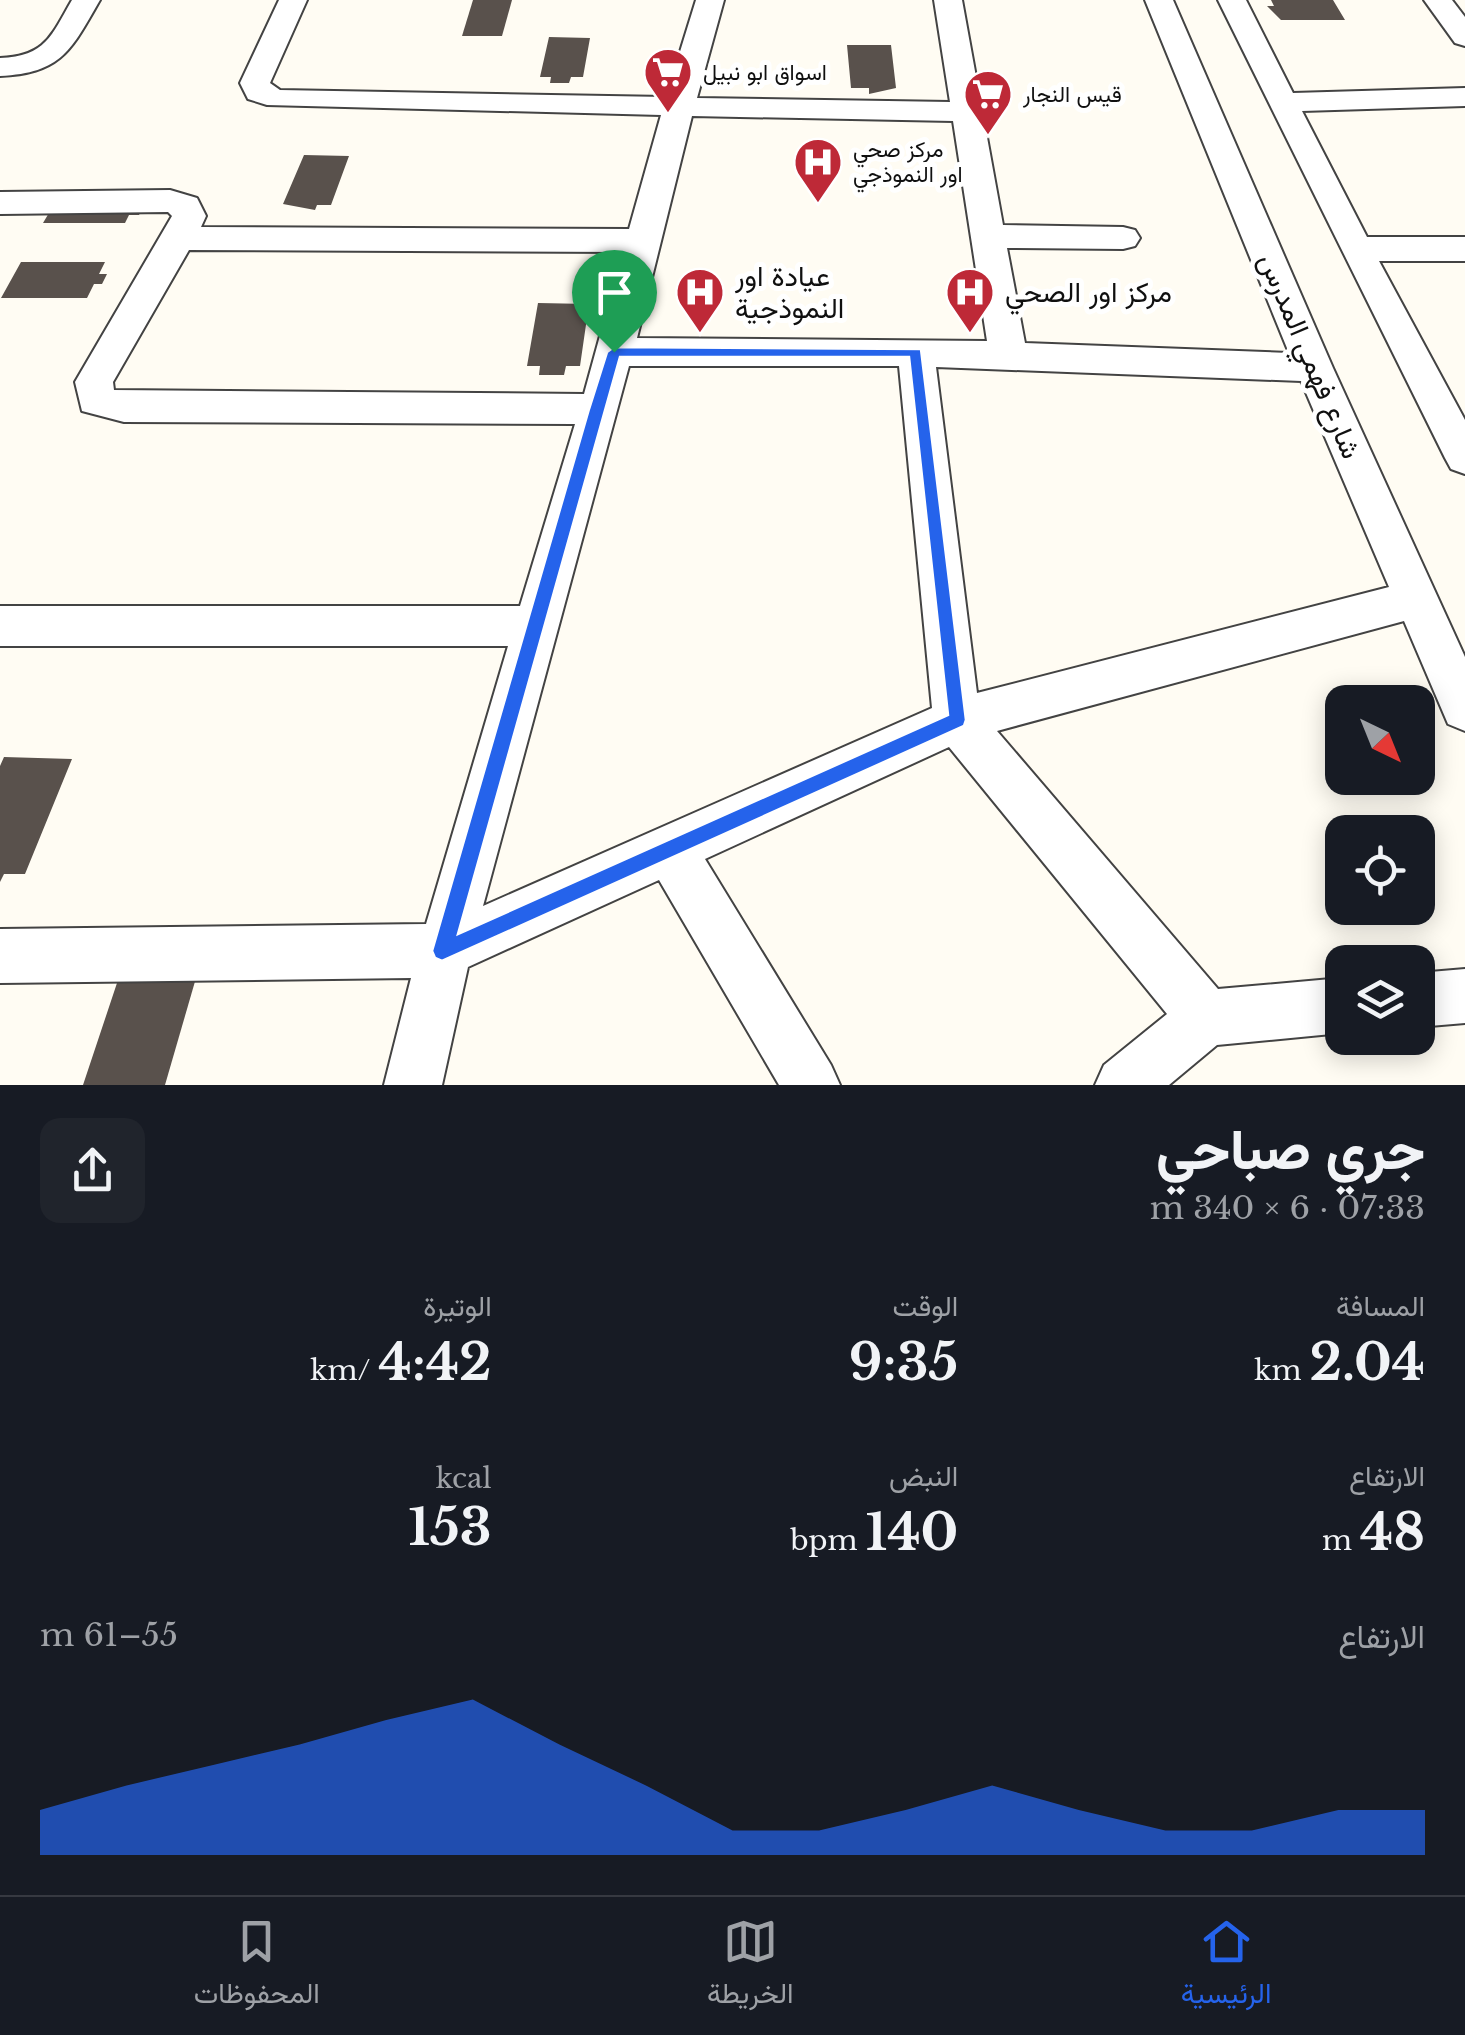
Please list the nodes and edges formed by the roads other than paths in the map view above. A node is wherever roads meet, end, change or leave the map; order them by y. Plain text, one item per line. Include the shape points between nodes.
1 (86, 0) edge
2 (293, 0) edge
3 (710, 0) edge
4 (948, 0) edge
5 (1159, 0) edge
6 (1232, 0) edge
7 (1438, 0) edge
8 (1465, 37) edge
9 (0, 67) edge
10 (1465, 97) edge
11 (1282, 102) junction
12 (678, 105) junction
13 (968, 112) junction
14 (0, 204) edge
15 (988, 236) junction
16 (179, 238) junction
17 (1123, 238) dead end
18 (641, 241) junction
19 (1356, 249) junction
20 (1465, 249) edge
21 (614, 352) junction
22 (916, 352) junction
23 (1008, 354) junction
24 (1314, 368) junction
25 (596, 409) junction
26 (1461, 441) edge
27 (1416, 599) junction
28 (0, 626) edge
29 (536, 626) junction
30 (1465, 710) edge
31 (957, 720) junction
32 (670, 850) junction
33 (442, 951) junction
34 (0, 956) edge
35 (1465, 996) edge
36 (1435, 999) edge
37 (1325, 1008) edge
38 (1206, 1018) junction
39 (413, 1085) edge
40 (811, 1085) edge
41 (1124, 1085) edge

1 - 9 street via 51,57
2 - 12 street via 255,83 259,93 278,99
3 - 12 street
4 - 13 street
5 - 24 street, شارع فهمي المدرس
6 - 11 street
7 - 8 street
10 - 11 street
11 - 19 street
12 - 13 street
12 - 18 street
13 - 15 street
14 - 16 street via 170,201 185,206 189,216
15 - 17 street
15 - 23 street
16 - 18 street
16 - 25 street via 94,382 96,400 124,407
18 - 21 street
19 - 20 street
19 - 26 street
21 - 22 street
21 - 25 street
22 - 23 street
22 - 31 street
23 - 24 street
24 - 27 street, شارع فهمي المدرس
25 - 29 street
27 - 30 street, شارع فهمي المدرس
27 - 31 street
28 - 29 street
29 - 33 street
31 - 32 street
31 - 38 street
32 - 33 street
32 - 40 street
33 - 34 street
33 - 39 street
35 - 36 street
37 - 38 street
38 - 41 street

